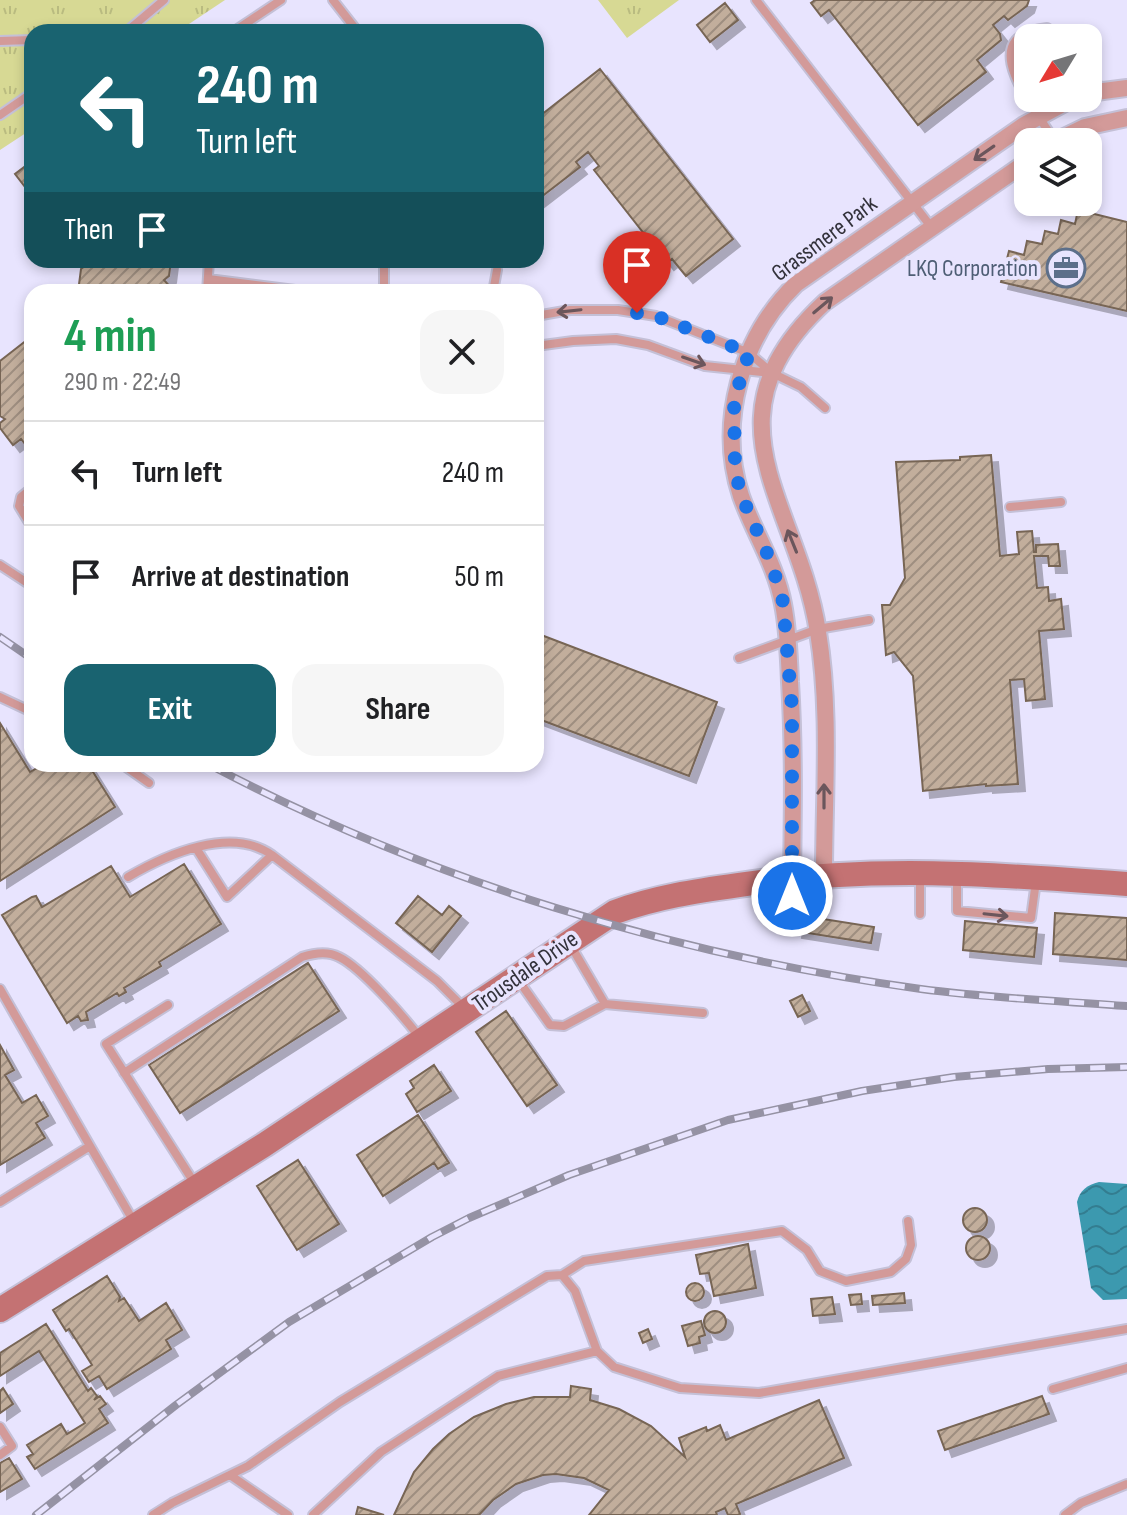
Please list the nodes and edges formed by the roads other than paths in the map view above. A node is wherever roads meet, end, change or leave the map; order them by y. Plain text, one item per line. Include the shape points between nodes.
1 (164, 0) edge
2 (281, 0) edge
3 (333, 0) edge
4 (756, 0) edge
5 (136, 24) edge
6 (245, 24) edge
7 (352, 24) edge
8 (24, 40) edge
9 (0, 41) edge
10 (1014, 49) edge
11 (1014, 76) edge
12 (1127, 88) edge
13 (1102, 91) edge
14 (24, 98) edge
15 (1038, 112) edge
16 (1046, 112) edge
17 (0, 115) edge
18 (1040, 115) junction
19 (1127, 118) edge
20 (1047, 128) edge
21 (1083, 128) edge
22 (1014, 171) edge
23 (913, 202) junction
24 (932, 228) junction
25 (209, 268) edge
26 (497, 270) dead end
27 (208, 279) junction
28 (208, 284) edge
29 (248, 284) edge
30 (494, 284) edge
31 (544, 315) edge
32 (544, 345) edge
33 (749, 353) junction
34 (743, 369) junction
35 (772, 373) junction
36 (825, 408) dead end
37 (24, 495) edge
38 (1061, 502) dead end
39 (1010, 507) dead end
40 (24, 514) edge
41 (0, 565) edge
42 (24, 581) edge
43 (869, 620) dead end
44 (818, 629) junction
45 (788, 641) junction
46 (739, 658) dead end
47 (0, 697) edge
48 (24, 708) edge
49 (133, 772) edge
50 (149, 783) dead end
51 (196, 848) junction
52 (272, 855) junction
53 (920, 871) junction
54 (958, 873) junction
55 (824, 874) junction
56 (1037, 876) junction
57 (128, 877) dead end
58 (792, 877) junction
59 (1127, 884) edge
60 (792, 905) dead end
61 (920, 914) dead end
62 (568, 941) junction
63 (516, 977) junction
64 (0, 989) edge
65 (605, 1004) junction
66 (168, 1005) dead end
67 (467, 1011) junction
68 (703, 1013) dead end
69 (423, 1041) junction
70 (124, 1073) junction
71 (90, 1146) junction
72 (198, 1187) junction
73 (0, 1202) edge
74 (908, 1221) dead end
75 (137, 1226) junction
76 (562, 1275) junction
77 (0, 1310) edge
78 (1127, 1329) edge
79 (597, 1351) junction
80 (1127, 1368) edge
81 (1053, 1389) dead end
82 (0, 1427) edge
83 (0, 1455) edge
84 (230, 1475) junction
85 (1127, 1484) edge
86 (153, 1515) edge
87 (288, 1515) edge
88 (313, 1515) edge
89 (1065, 1515) edge

1 - 5 lane
2 - 6 lane
3 - 7 lane
4 - 23 lane
8 - 9 lane
10 - 11 lane
12 - 13 street
14 - 17 lane
15 - 18 lane
16 - 18 street, Grassmere Park
18 - 20 lane
18 -> 23 street, Grassmere Park
19 - 21 street
22 - 24 street
23 - 24 lane
23 - 33 street, Grassmere Park via 784,295
35 -> 24 street via 783,350 825,302
25 - 27 lane
26 - 30 lane
27 - 28 lane
27 - 29 lane
33 -> 31 lane via 656,316 618,310
32 -> 34 lane via 616,339 705,366
33 - 34 street, Grassmere Park
33 - 35 lane
34 - 35 lane
34 - 45 street, Grassmere Park via 734,400 735,469 775,576
35 - 36 lane via 801,387
44 -> 35 street via 807,580 766,467 761,431
37 - 40 lane via 19,506
38 - 39 lane
41 - 42 lane
43 - 44 lane
44 - 45 lane
55 -> 44 street via 824,699
45 - 46 lane
45 - 58 street, Grassmere Park
47 - 48 lane
49 - 50 lane
51 - 52 lane via 247,843
51 - 52 lane via 227,897
51 - 57 lane via 162,858
52 - 67 lane via 437,981
53 - 54 street, Trousdale Drive
53 - 55 street, Trousdale Drive
53 - 61 lane
54 - 56 street, Trousdale Drive
54 -> 56 lane via 957,911 1031,918
55 - 58 street, Trousdale Drive
56 - 59 street, Trousdale Drive
58 - 60 lane
58 - 62 street, Trousdale Drive via 642,902
62 - 63 street, Trousdale Drive
62 - 65 lane
63 - 65 lane via 550,1025 564,1026
63 - 67 street, Trousdale Drive
64 - 71 lane
65 - 68 lane
66 - 70 lane via 106,1044
67 - 69 street, Trousdale Drive
69 - 70 lane via 401,1012 347,962 314,953
69 - 72 street, Trousdale Drive
70 - 72 lane
71 - 73 lane
71 - 75 lane
72 - 75 street, Trousdale Drive
74 - 76 lane via 911,1245 906,1259 891,1272 846,1281 820,1271 807,1250 782,1231 584,1261
75 - 77 street, Trousdale Drive
76 - 79 lane via 575,1291
76 - 84 lane via 547,1276 480,1315
78 - 79 lane via 759,1393 680,1388 614,1367
79 - 88 lane via 498,1376 381,1452
80 - 81 lane
82 - 83 lane via 12,1446
84 - 86 lane
84 - 87 lane
85 - 89 lane

